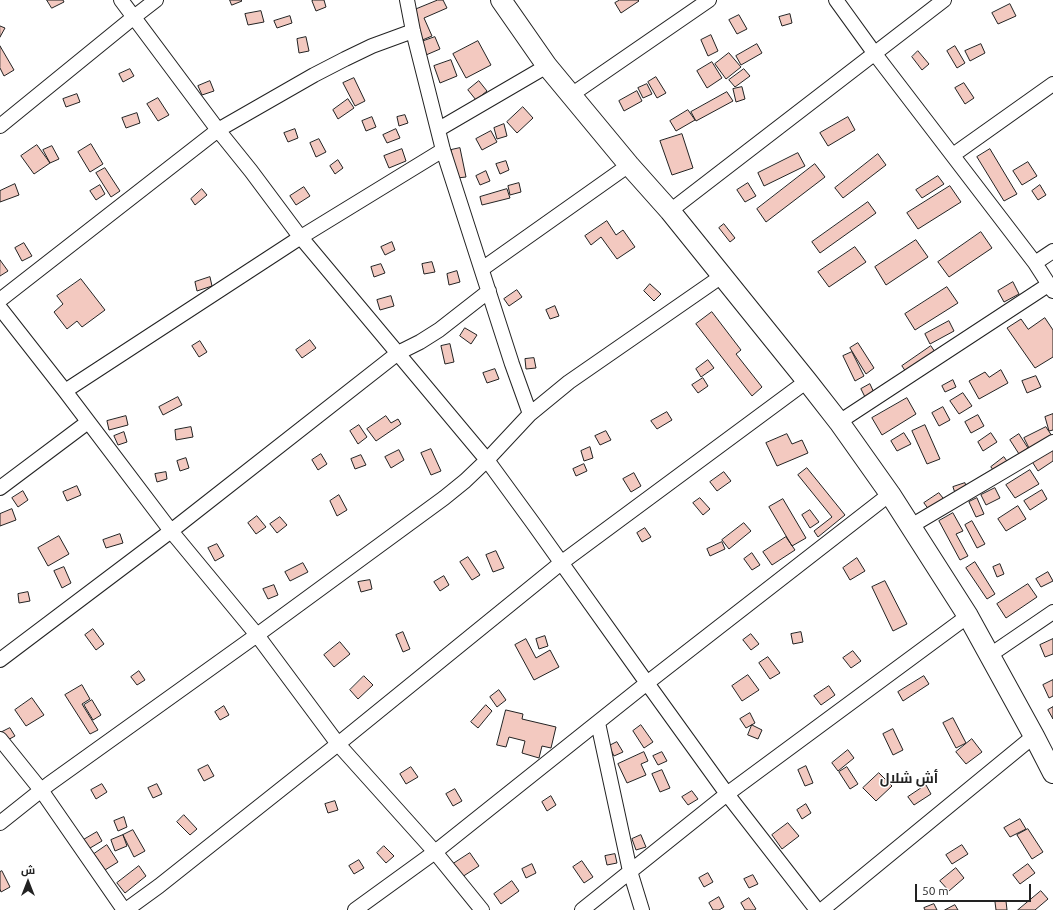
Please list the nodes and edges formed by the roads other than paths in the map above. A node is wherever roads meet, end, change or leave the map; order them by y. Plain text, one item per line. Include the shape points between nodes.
1 (121, 0) edge
2 (156, 0) edge
3 (407, 0) edge
4 (500, 0) edge
5 (709, 0) edge
6 (836, 0) edge
7 (944, 0) edge
8 (134, 17) junction
9 (413, 31) junction
10 (875, 54) junction
11 (547, 66) junction
12 (1053, 84) edge
13 (571, 95) junction
14 (0, 126) edge
15 (438, 129) junction
16 (218, 130) junction
17 (443, 150) junction
18 (953, 155) junction
19 (629, 165) junction
20 (670, 211) junction
21 (301, 237) junction
22 (1053, 251) edge
23 (1035, 263) junction
24 (482, 269) junction
25 (722, 276) junction
26 (1051, 288) edge
27 (489, 291) junction
28 (0, 300) edge
29 (0, 308) edge
30 (398, 354) junction
31 (807, 381) junction
32 (65, 391) junction
33 (530, 414) junction
34 (88, 422) junction
35 (839, 422) junction
36 (1053, 442) edge
37 (487, 460) junction
38 (0, 488) edge
39 (890, 494) junction
40 (911, 526) junction
41 (171, 531) junction
42 (561, 563) junction
43 (1053, 612) edge
44 (968, 616) junction
45 (257, 635) junction
46 (990, 655) junction
47 (0, 660) edge
48 (647, 683) junction
49 (598, 723) junction
50 (1034, 736) junction
51 (0, 739) edge
52 (338, 744) junction
53 (1053, 773) edge
54 (41, 790) junction
55 (727, 794) junction
56 (0, 824) edge
57 (434, 852) junction
58 (630, 871) junction
59 (125, 910) edge
60 (355, 910) edge
61 (482, 910) edge
62 (582, 910) edge
63 (642, 910) edge
64 (817, 910) edge
65 (822, 910) edge

1 - 8 street
2 - 8 street
3 - 9 street
4 - 11 main road
5 - 13 street
6 - 10 street
7 - 10 street
8 - 14 street
8 - 16 street
9 - 15 street
9 - 16 street via 345,59
10 - 18 street
10 - 20 street
11 - 13 main road
11 - 15 street
12 - 18 street
13 - 19 main road
15 - 17 street
16 - 21 street
16 - 28 street
17 - 21 street
17 - 24 street
18 - 23 street
19 - 20 main road
19 - 24 street
20 - 25 main road
21 - 30 street
21 - 32 street
22 - 23 street
23 - 26 street
24 - 27 street
25 - 31 main road
25 - 33 street via 569,382
26 - 35 street
27 - 30 street via 438,330
27 - 33 street
29 - 32 street
30 - 37 street
30 - 41 street
31 - 35 main road
31 - 42 street
32 - 34 street
33 - 37 street
34 - 38 street
34 - 41 street
35 - 39 main road
36 - 40 street
37 - 42 street
37 - 45 street via 444,498
39 - 40 main road
39 - 48 street
40 - 44 main road
41 - 45 street
41 - 47 street
42 - 48 street
42 - 52 street
43 - 46 street
44 - 46 main road
44 - 55 street
45 - 52 street
45 - 54 street
46 - 50 main road
48 - 49 street
48 - 55 street
49 - 57 street
49 - 58 street
50 - 53 main road
50 - 65 street
51 - 54 street
52 - 57 street
52 - 59 street
54 - 56 street
54 - 59 street
55 - 58 street
55 - 64 street
57 - 60 street
57 - 61 street
58 - 62 street
58 - 63 street

